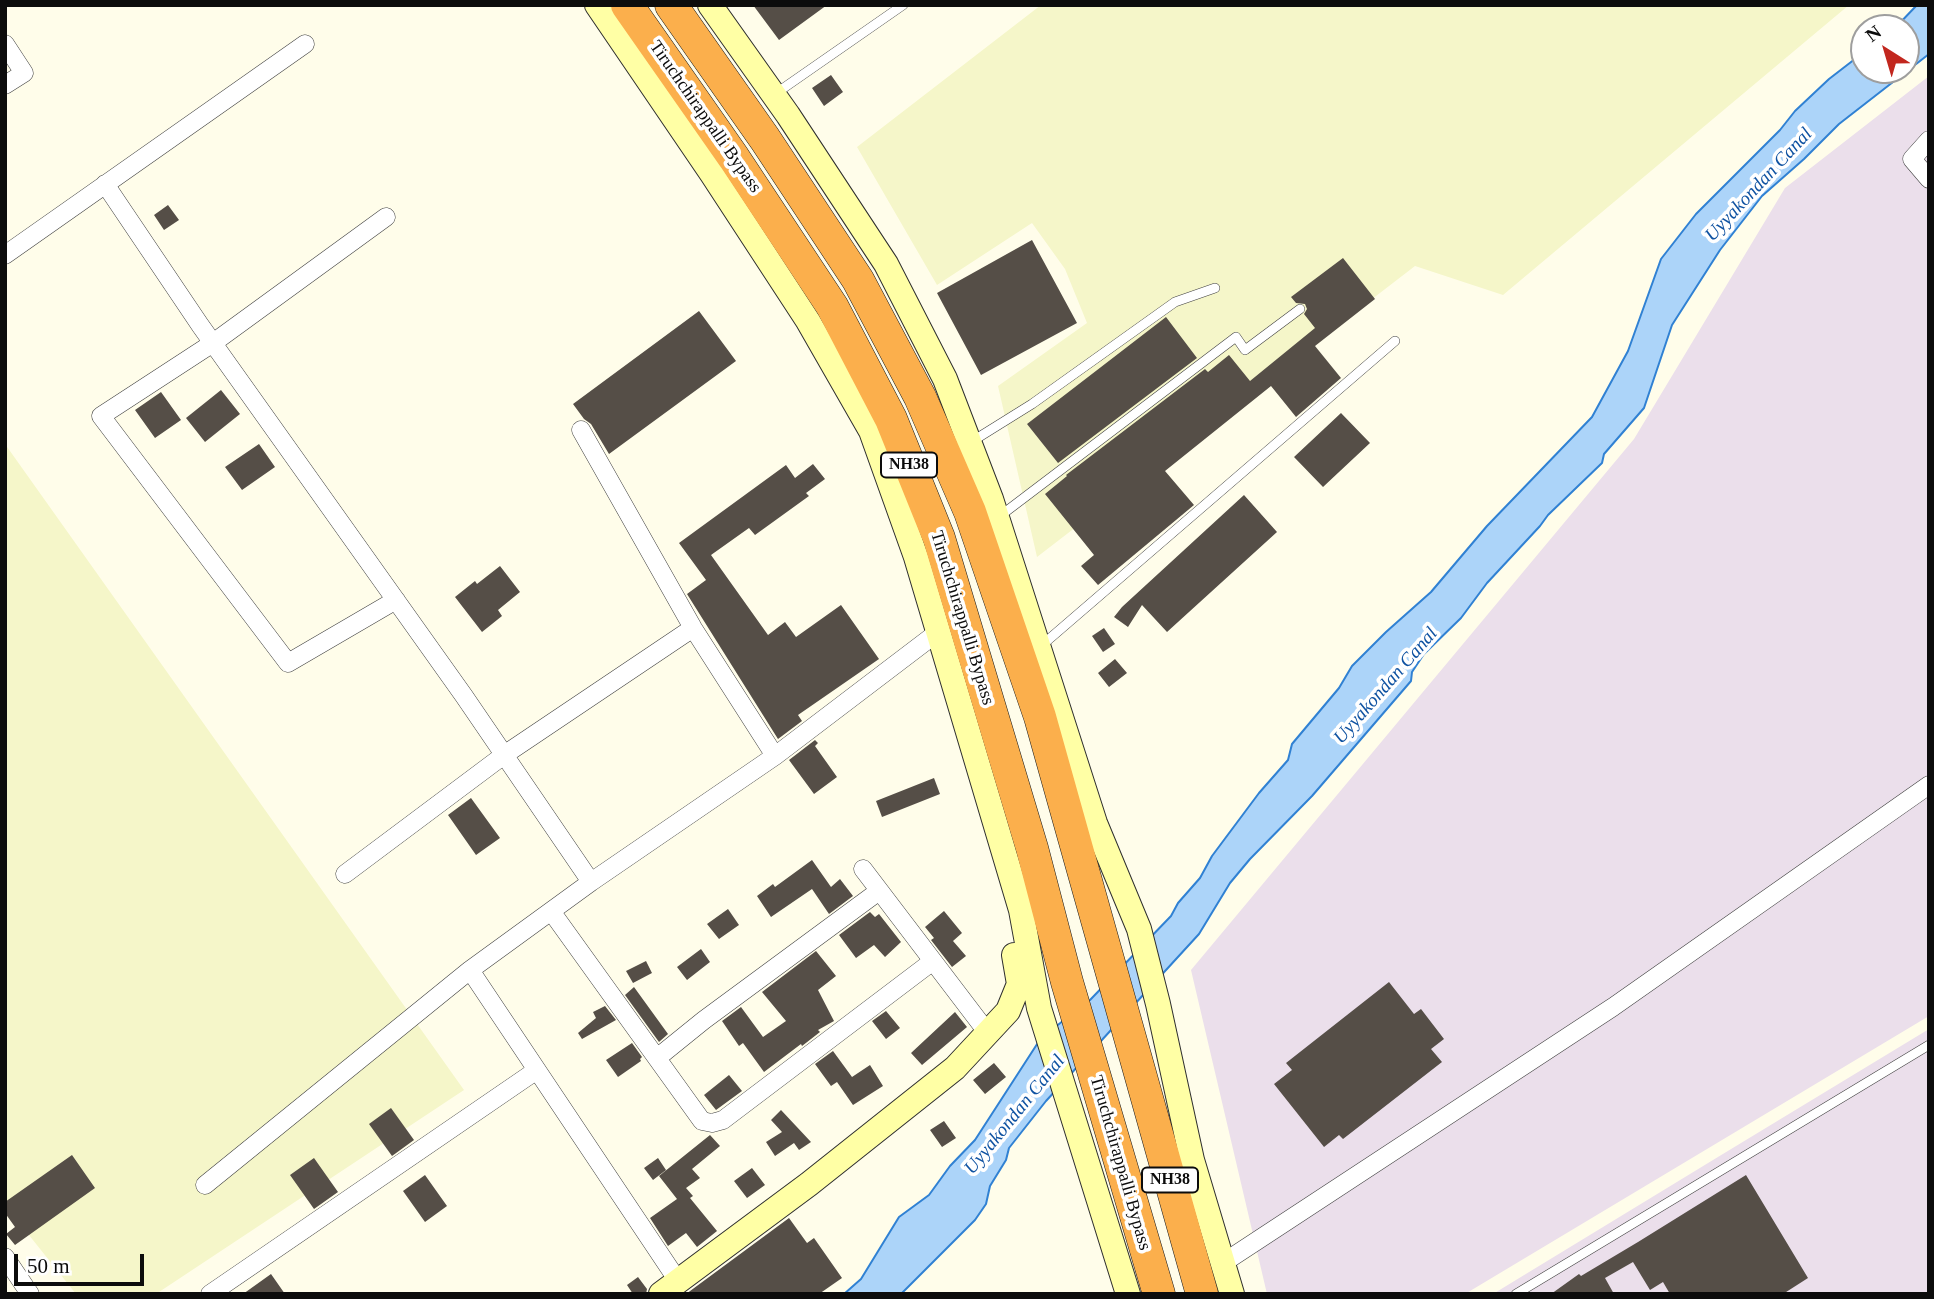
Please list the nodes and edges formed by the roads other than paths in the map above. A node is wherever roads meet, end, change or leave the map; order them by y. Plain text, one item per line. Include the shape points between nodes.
1 (597, 5) edge
2 (627, 5) edge
3 (671, 5) edge
4 (903, 5) edge
5 (718, 11) edge
6 (5, 44) edge
7 (305, 44) dead end
8 (5, 85) edge
9 (774, 95) junction
10 (1929, 141) edge
11 (1929, 179) edge
12 (105, 184) junction
13 (386, 217) dead end
14 (5, 255) edge
15 (1215, 288) dead end
16 (1300, 309) dead end
17 (1395, 341) dead end
18 (213, 343) junction
19 (581, 430) dead end
20 (970, 443) junction
21 (997, 518) junction
22 (396, 600) junction
23 (693, 628) junction
24 (938, 632) junction
25 (1039, 648) junction
26 (504, 755) junction
27 (775, 755) junction
28 (1929, 785) edge
29 (1004, 852) junction
30 (863, 869) dead end
31 (345, 874) dead end
32 (591, 882) junction
33 (879, 891) junction
34 (551, 911) junction
35 (933, 961) junction
36 (470, 970) junction
37 (987, 1032) junction
38 (1929, 1045) edge
39 (657, 1058) junction
40 (537, 1070) junction
41 (205, 1185) dead end
42 (5, 1257) edge
43 (1223, 1263) junction
44 (670, 1287) edge
45 (30, 1294) edge
46 (210, 1294) edge
47 (1128, 1294) edge
48 (1159, 1294) edge
49 (1202, 1294) edge
50 (1232, 1294) edge
51 (1517, 1294) edge

1 - 24 street via 808,321 872,431
2 - 48 highway, Tiruchchirappalli Bypass / NH38 via 832,306 891,419 939,538
3 - 49 highway, Tiruchchirappalli Bypass / NH38 via 858,280 920,397 970,512 1040,717
4 - 9 lane
5 - 9 street
6 - 8 street via 24,73
7 - 12 street
9 - 20 street via 886,264 945,379
10 - 11 street via 1912,159
12 - 14 street
12 - 18 street
13 - 18 street
15 - 20 lane via 1175,302
16 - 21 lane via 1245,350 1236,338
17 - 25 lane
18 - 22 street
18 - 22 street via 101,416 288,663
19 - 23 street
20 - 21 street
21 - 25 street
22 - 26 street
23 - 26 street
23 - 27 street
24 - 27 street
24 - 29 street
25 - 43 street via 1095,823 1139,929 1192,1160
26 - 31 street
26 - 32 street
27 - 32 street
28 - 43 street via 1612,1007
29 - 37 street via 1005,902 1019,984 1008,1011
29 - 47 street via 1021,910 1039,1008
30 - 33 street
32 - 34 street
33 - 35 street
33 - 39 street
34 - 36 street
34 - 39 street
35 - 37 street
35 - 39 street via 712,1123 702,1121
36 - 40 street
36 - 41 street
37 - 44 street via 955,1068
38 - 51 lane
40 - 44 street
40 - 46 street
42 - 45 street
43 - 50 street

